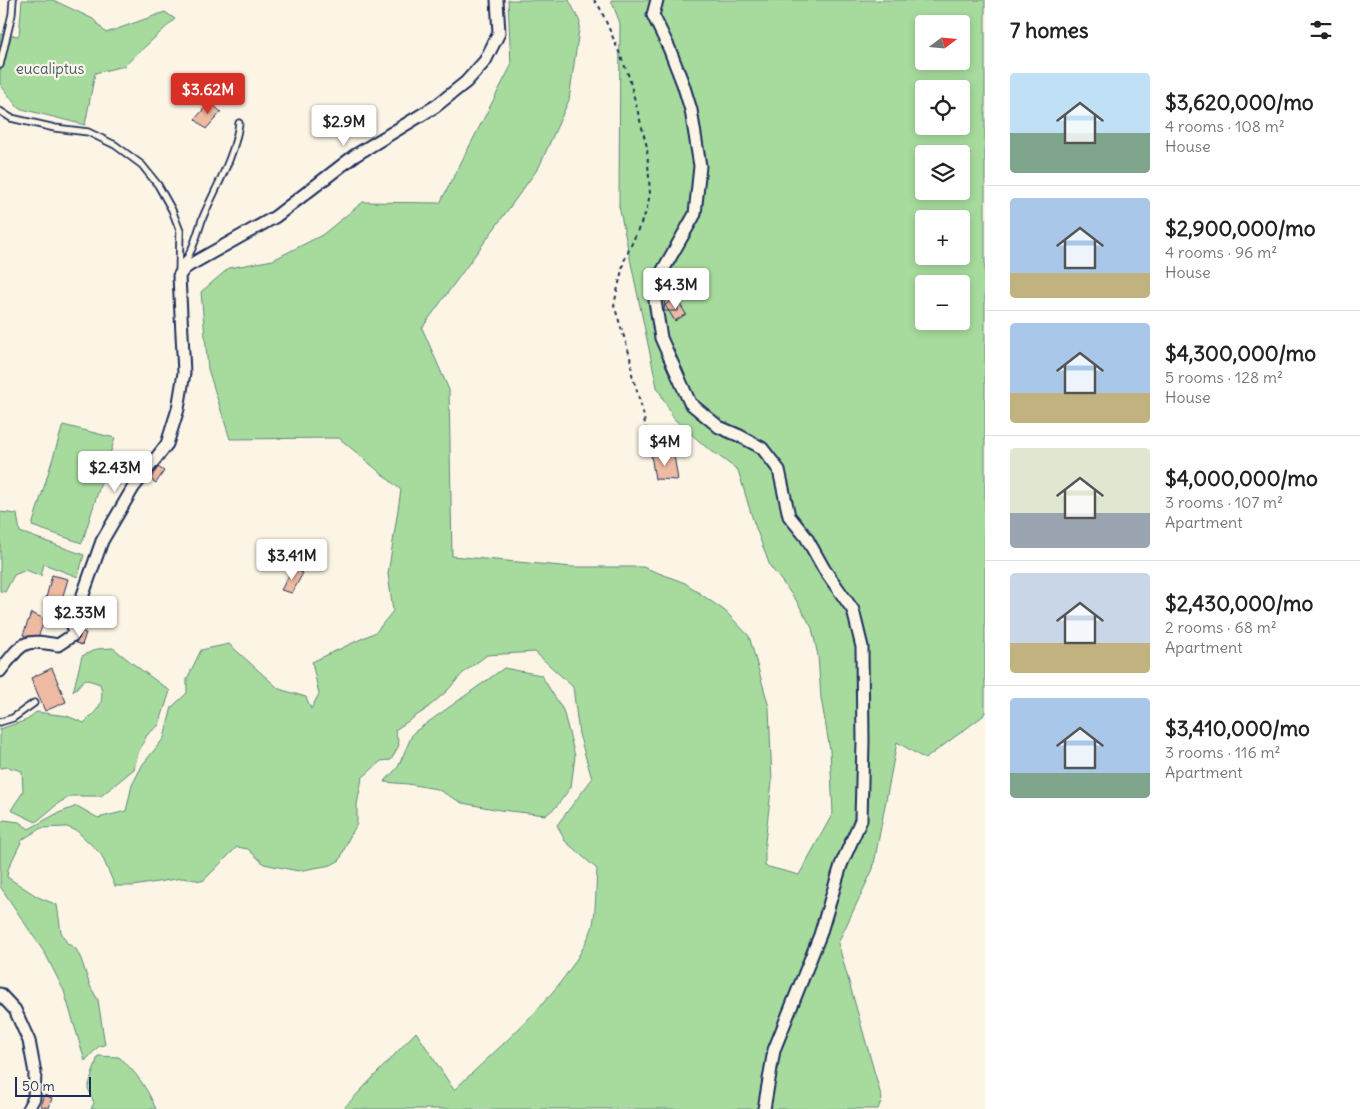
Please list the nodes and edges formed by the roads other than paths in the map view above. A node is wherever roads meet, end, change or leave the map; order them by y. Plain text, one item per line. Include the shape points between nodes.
1 (13, 0) edge
2 (497, 0) edge
3 (657, 0) edge
4 (0, 66) edge
5 (0, 110) edge
6 (239, 123) dead end
7 (179, 272) junction
8 (0, 670) edge
9 (34, 703) dead end
10 (0, 722) edge
11 (0, 994) edge
12 (28, 1109) edge
13 (764, 1109) edge

1 - 4 lane
2 - 7 street via 499,32 485,61 466,82 436,106 354,156 274,217
3 - 13 street via 653,15 686,93 700,166 695,214 662,270 654,301 662,338 690,403 719,427 762,448 779,470 789,516 853,610 862,647 861,820 841,865 820,935 774,1050
5 - 7 lane via 11,118 88,132 115,145 142,165 158,185 180,232
6 - 7 lane via 219,185
7 - 8 street via 184,373 178,409 167,444 133,488 102,541 74,620 73,635 58,645 26,642
9 - 10 lane via 13,718
11 - 12 street via 15,1010 29,1041 36,1073 34,1098

